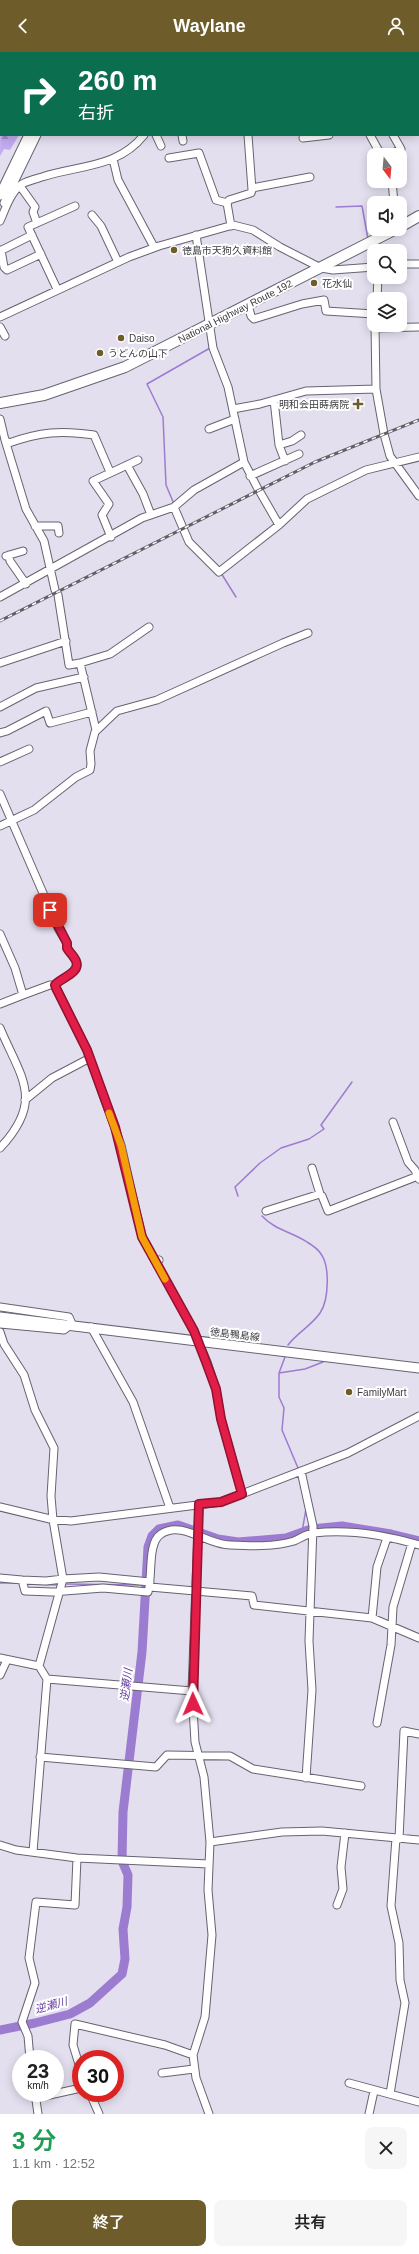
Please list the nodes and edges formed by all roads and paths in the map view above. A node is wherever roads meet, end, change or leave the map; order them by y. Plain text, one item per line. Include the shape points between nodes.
1 (30, 136) edge
2 (36, 136) edge
3 (143, 136) edge
4 (156, 136) edge
5 (248, 136) edge
6 (318, 136) edge
7 (371, 136) edge
8 (394, 136) edge
9 (308, 137) edge
10 (161, 146) dead end
11 (377, 148) edge
12 (400, 148) edge
13 (169, 158) dead end
14 (113, 159) junction
15 (310, 177) dead end
16 (20, 186) junction
17 (252, 188) junction
18 (0, 195) edge
19 (38, 195) dead end
20 (30, 199) junction
21 (227, 203) junction
22 (75, 206) dead end
23 (0, 215) edge
24 (92, 215) dead end
25 (419, 216) edge
26 (0, 221) edge
27 (37, 223) junction
28 (407, 223) edge
29 (231, 226) junction
30 (32, 235) junction
31 (196, 235) junction
32 (383, 236) edge
33 (154, 248) junction
34 (1, 250) edge
35 (41, 254) junction
36 (118, 262) junction
37 (407, 264) edge
38 (419, 264) edge
39 (321, 268) junction
40 (367, 268) edge
41 (57, 290) junction
42 (248, 305) junction
43 (367, 314) edge
44 (0, 317) edge
45 (209, 324) junction
46 (0, 327) edge
47 (407, 327) edge
48 (419, 327) edge
49 (374, 332) edge
50 (5, 336) dead end
51 (71, 385) junction
52 (376, 389) junction
53 (0, 397) edge
54 (274, 400) junction
55 (0, 403) edge
56 (233, 409) junction
57 (0, 419) edge
58 (235, 420) junction
59 (209, 429) dead end
60 (301, 435) dead end
61 (4, 440) junction
62 (278, 445) junction
63 (299, 454) dead end
64 (419, 457) edge
65 (138, 460) dead end
66 (285, 460) junction
67 (244, 462) junction
68 (395, 462) junction
69 (127, 465) junction
70 (110, 472) junction
71 (250, 476) junction
72 (419, 496) edge
73 (175, 507) junction
74 (151, 515) junction
75 (279, 525) junction
76 (35, 526) junction
77 (59, 533) dead end
78 (111, 537) junction
79 (23, 550) dead end
80 (50, 571) junction
81 (26, 584) junction
82 (0, 597) edge
83 (149, 627) dead end
84 (308, 633) dead end
85 (66, 641) junction
86 (0, 663) edge
87 (80, 663) junction
88 (84, 677) junction
89 (0, 707) edge
90 (92, 712) junction
91 (96, 730) junction
92 (0, 733) edge
93 (28, 749) dead end
94 (0, 762) edge
95 (0, 794) edge
96 (12, 821) junction
97 (0, 826) edge
98 (0, 934) edge
99 (55, 985) junction
100 (23, 995) junction
101 (0, 1004) edge
102 (0, 1028) edge
103 (90, 1058) junction
104 (25, 1100) junction
105 (394, 1122) dead end
106 (0, 1148) edge
107 (312, 1168) dead end
108 (418, 1174) edge
109 (320, 1194) junction
110 (266, 1211) dead end
111 (0, 1307) edge
112 (0, 1317) edge
113 (0, 1324) edge
114 (72, 1324) junction
115 (91, 1327) junction
116 (0, 1332) edge
117 (197, 1340) junction
118 (419, 1368) edge
119 (419, 1416) edge
120 (301, 1471) junction
121 (242, 1494) junction
122 (199, 1504) junction
123 (0, 1507) edge
124 (170, 1508) junction
125 (53, 1520) junction
126 (313, 1530) junction
127 (198, 1535) junction
128 (387, 1538) junction
129 (415, 1544) edge
130 (0, 1578) edge
131 (23, 1583) junction
132 (61, 1585) junction
133 (147, 1586) junction
134 (196, 1591) junction
135 (311, 1610) junction
136 (372, 1618) junction
137 (391, 1626) junction
138 (419, 1638) edge
139 (4, 1659) edge
140 (39, 1666) junction
141 (0, 1675) edge
142 (47, 1679) junction
143 (192, 1692) junction
144 (377, 1723) dead end
145 (419, 1734) edge
146 (199, 1755) junction
147 (40, 1757) junction
148 (306, 1778) junction
149 (361, 1786) dead end
150 (345, 1833) junction
151 (397, 1839) junction
152 (419, 1840) edge
153 (210, 1842) junction
154 (0, 1845) edge
155 (33, 1852) junction
156 (77, 1858) junction
157 (209, 1864) junction
158 (337, 1905) dead end
159 (28, 2050) edge
160 (75, 2050) edge
161 (193, 2056) junction
162 (194, 2069) junction
163 (162, 2073) dead end
164 (349, 2083) dead end
165 (374, 2091) junction
166 (390, 2094) junction
167 (36, 2102) edge
168 (94, 2102) edge
169 (419, 2102) edge
170 (38, 2114) edge
171 (99, 2114) edge
172 (209, 2114) edge
173 (369, 2114) edge

1 - 18 main road
2 - 23 street
3 - 14 street via 134,147
4 - 10 street
5 - 17 street
6 - 9 street
7 - 11 street
8 - 12 street
13 - 21 street via 199,153 216,200
14 - 16 street via 51,174
14 - 33 street via 118,180
15 - 17 street
16 - 20 street
16 - 26 street
17 - 21 street via 251,193
19 - 20 street
20 - 27 street via 36,207 33,212
21 - 29 street
22 - 27 street
24 - 36 street via 101,226
25 - 28 highway
27 - 30 street via 28,227
29 - 31 street
29 - 39 street via 254,230
30 - 34 street
30 - 35 street
31 - 33 street
31 - 45 street
32 - 39 highway, National Highway Route 192
33 - 36 street
34 - 35 street via 4,267 7,270
35 - 41 street
36 - 41 street
37 - 38 street
39 - 40 street via 333,270
39 - 42 highway, National Highway Route 192
41 - 44 street
42 - 43 street via 254,319 324,300 326,311
42 - 45 highway, National Highway Route 192
45 - 51 highway, National Highway Route 192 via 125,367
45 - 56 street via 213,348 228,387
46 - 50 street
47 - 48 street
49 - 52 street
51 - 53 highway, National Highway Route 192
51 - 55 highway, National Highway Route 192 via 44,395
52 - 54 street via 306,391
52 - 68 street via 384,434 390,456
54 - 56 street
54 - 62 street
56 - 58 street
57 - 61 street
58 - 59 street
58 - 67 street
60 - 62 street
61 - 70 street via 9,443 33,434 53,432 94,435
61 - 76 street via 26,510
62 - 66 street
63 - 66 street
64 - 68 street
65 - 69 street
66 - 71 street
67 - 71 street
67 - 73 street via 194,490
68 - 72 street
68 - 75 street via 366,470 307,499
69 - 70 street
69 - 74 street
70 - 78 street via 93,481 109,504 102,515
71 - 75 street
73 - 74 street
73 - 75 street via 189,542 219,572
74 - 78 street
76 - 77 street via 58,526
76 - 80 street via 44,541
78 - 80 street
79 - 81 street via 7,555
80 - 81 street
80 - 85 street
81 - 82 street
83 - 87 street via 110,654
84 - 91 street via 157,700 117,711
85 - 86 street
85 - 87 street via 69,665
87 - 88 street
88 - 89 street via 36,688
88 - 90 street
90 - 91 street
90 - 92 street via 50,723 46,711
91 - 96 street via 90,752 90,770 76,777 34,810
93 - 94 street
95 - 96 street
96 - 97 street
96 - 99 street via 67,948 76,961 76,968 72,973
98 - 100 street via 15,968
99 - 100 street
99 - 103 street
100 - 101 street
102 - 104 street via 26,1089
103 - 104 street via 52,1078
103 - 117 street via 121,1145 142,1237 158,1261
104 - 106 street via 16,1128
105 - 108 street via 408,1162
107 - 109 street
108 - 109 street via 328,1210
109 - 110 street
111 - 114 street via 69,1317
112 - 114 main road, 徳島鴨島線
113 - 114 street via 64,1330
114 - 115 main road, 徳島鴨島線
115 - 117 main road, 徳島鴨島線
115 - 124 street via 133,1402
116 - 125 street via 4,1344 24,1375 35,1410 54,1448 51,1496
117 - 118 main road, 徳島鴨島線
117 - 121 street via 216,1389 221,1419
119 - 120 street via 348,1453
120 - 121 street
120 - 126 street
121 - 122 street via 221,1502
122 - 124 street
122 - 127 street
123 - 125 street
124 - 125 street via 71,1521
125 - 132 street
126 - 127 street via 285,1542 244,1546 208,1542
126 - 128 street via 346,1531
126 - 135 street
127 - 133 street via 172,1529 159,1535 152,1546
127 - 134 street
128 - 129 street
128 - 136 street via 377,1567
129 - 137 street via 393,1607
130 - 131 street
131 - 132 street via 46,1581
131 - 132 street via 25,1591
132 - 133 street via 103,1588
132 - 133 street via 99,1577
132 - 140 street
133 - 134 street
134 - 135 street via 252,1596 254,1605
134 - 143 street
135 - 136 street
135 - 148 street via 309,1641 312,1690
136 - 137 street
137 - 138 street
137 - 144 street via 391,1644
139 - 140 street
139 - 141 street
140 - 142 street
142 - 143 street
142 - 147 street
143 - 146 street via 195,1742
145 - 151 street via 404,1731
146 - 147 street via 166,1754 156,1767
146 - 148 street via 230,1756 253,1769
146 - 153 street via 204,1777
147 - 155 street
148 - 149 street
150 - 151 street
150 - 153 street via 282,1832
150 - 158 street via 341,1867 343,1889
151 - 152 street
151 - 166 street via 391,1906 399,1943 400,1980 405,2003
153 - 157 street
154 - 155 street
155 - 156 street
156 - 157 street
156 - 159 street via 75,1905 36,1902 29,1958 35,1983 22,2022
157 - 161 street via 208,1890 212,1935 205,2017
160 - 161 street via 75,2024 165,2045
161 - 162 street
162 - 163 street
162 - 172 street
164 - 165 street
165 - 166 street
165 - 173 street
166 - 169 street
167 - 170 street
168 - 171 street

